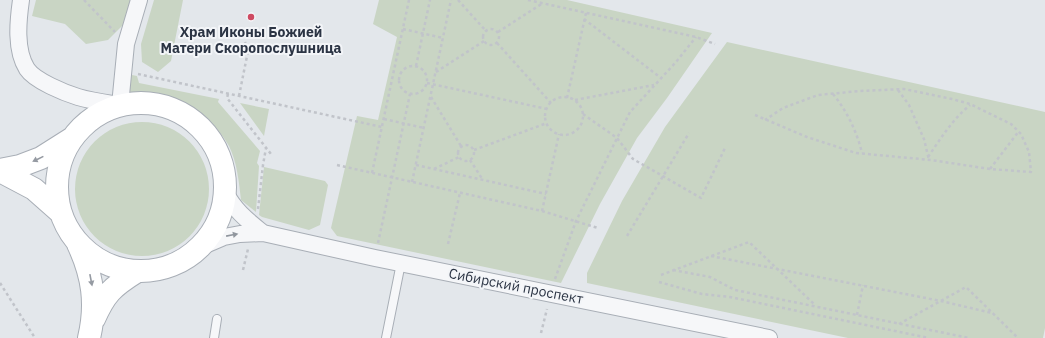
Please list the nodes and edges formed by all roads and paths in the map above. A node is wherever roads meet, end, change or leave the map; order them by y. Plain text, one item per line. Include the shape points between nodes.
1 (21, 0) edge
2 (84, 0) edge
3 (139, 0) edge
4 (409, 0) edge
5 (430, 0) edge
6 (452, 0) edge
7 (458, 0) edge
8 (528, 0) edge
9 (542, 3) junction
10 (586, 13) junction
11 (584, 19) junction
12 (403, 29) junction
13 (486, 31) junction
14 (498, 32) junction
15 (423, 34) junction
16 (696, 37) junction
17 (443, 38) junction
18 (484, 41) junction
19 (245, 42) dead end
20 (497, 43) junction
21 (126, 44) junction
22 (715, 44) dead end
23 (416, 66) junction
24 (124, 71) junction
25 (436, 72) junction
26 (393, 75) junction
27 (399, 77) junction
28 (661, 78) junction
29 (427, 83) junction
30 (433, 84) junction
31 (655, 85) junction
32 (897, 89) junction
33 (832, 93) junction
34 (228, 94) junction
35 (410, 94) junction
36 (239, 96) junction
37 (430, 96) junction
38 (567, 98) junction
39 (574, 100) junction
40 (551, 103) junction
41 (970, 104) junction
42 (120, 105) junction
43 (547, 109) junction
44 (583, 114) junction
45 (755, 116) dead end
46 (384, 119) junction
47 (765, 120) junction
48 (404, 123) junction
49 (547, 123) junction
50 (382, 127) junction
51 (424, 128) junction
52 (1019, 132) junction
53 (689, 133) dead end
54 (559, 134) junction
55 (71, 138) junction
56 (617, 138) junction
57 (462, 146) junction
58 (266, 148) junction
59 (725, 148) dead end
60 (474, 150) junction
61 (271, 154) dead end
62 (862, 154) junction
63 (459, 157) junction
64 (928, 159) junction
65 (470, 160) junction
66 (336, 165) dead end
67 (416, 165) junction
68 (433, 169) junction
69 (990, 169) junction
70 (0, 170) edge
71 (372, 173) junction
72 (392, 177) junction
73 (663, 177) junction
74 (483, 180) junction
75 (412, 182) junction
76 (225, 192) junction
77 (460, 193) junction
78 (546, 194) junction
79 (542, 211) junction
80 (60, 212) junction
81 (576, 221) junction
82 (598, 228) dead end
83 (256, 231) junction
84 (627, 236) dead end
85 (78, 244) junction
86 (448, 244) dead end
87 (203, 246) junction
88 (711, 256) junction
89 (375, 258) junction
90 (401, 263) junction
91 (776, 269) junction
92 (243, 270) dead end
93 (673, 270) junction
94 (136, 272) junction
95 (661, 275) dead end
96 (659, 282) dead end
97 (0, 283) edge
98 (863, 285) junction
99 (550, 293) junction
100 (941, 301) junction
101 (816, 306) junction
102 (992, 313) junction
103 (857, 315) junction
104 (218, 319) dead end
105 (900, 324) junction
106 (91, 329) edge
107 (541, 332) dead end
108 (752, 336) edge
109 (35, 338) edge
110 (214, 338) edge
111 (386, 338) edge
112 (769, 338) edge
113 (929, 338) edge
114 (969, 338) edge
115 (1018, 338) edge

1 - 42 street via 18,26 20,51 27,70 38,80 78,97
2 - 21 path
3 - 21 street
4 - 12 path
5 - 15 path
6 - 17 path
7 - 13 path
8 - 9 path
9 - 10 path
9 - 14 path
10 - 11 path
10 - 16 path
11 - 28 path
11 - 38 path
12 - 15 path
12 - 26 path
13 - 14 path via 494,29
13 - 18 path
14 - 20 path via 500,36
15 - 17 path
15 - 23 path
16 - 22 path
16 - 28 path
17 - 25 path
18 - 20 path via 489,45
18 - 25 path
19 - 36 path via 248,51
20 - 40 path
21 - 24 street
23 - 27 path via 406,68
23 - 29 path via 425,72
24 - 34 path
24 - 42 street
25 - 30 path
26 - 27 path
26 - 46 path
27 - 35 path via 401,88
28 - 31 path
29 - 30 path
29 - 35 path via 421,92
30 - 37 path
30 - 43 path
31 - 39 path
31 - 56 path via 630,112
32 - 33 path
32 - 41 path
32 - 64 path via 909,105 924,139
33 - 47 path via 818,95 783,108
33 - 62 path via 840,102 858,138
34 - 36 path
34 - 58 path via 227,98
35 - 48 path
36 - 50 path
37 - 51 path
37 - 57 path
38 - 39 path
38 - 40 path via 558,98
39 - 44 path
40 - 43 path
41 - 52 path via 1011,124
41 - 64 path via 947,128
42 - 55 main road, Сибирский проспект via 97,115
42 - 76 main road, Сибирский проспект via 146,103 171,108 193,120 210,139 222,164
43 - 49 path
44 - 54 path via 579,129 568,135
44 - 56 path
45 - 47 path
46 - 48 path
46 - 50 path
47 - 62 path via 807,138
48 - 51 path
48 - 72 path
49 - 54 path via 551,130
49 - 60 path
50 - 71 path
51 - 67 path
52 - 69 path
52 - 69 path via 1029,152 1031,172
53 - 73 path
54 - 78 path
55 -> 70 main road via 41,158
55 - 80 main road, Сибирский проспект via 59,178
56 - 73 path via 633,159
56 - 81 path
57 - 60 path via 470,145
57 - 63 path via 458,149
58 - 61 path
58 - 83 path
59 - 73 path via 701,198
60 - 65 path
62 - 64 path
63 - 65 path via 462,160
63 - 68 path
64 - 69 path
65 - 74 path
66 - 71 path
67 - 68 path
67 - 75 path
68 - 74 path
70 - 80 main road via 34,188
71 - 72 path
72 - 75 path
72 - 89 path
73 - 84 path
74 - 78 path
75 - 77 path
76 - 83 street, Сибирский проспект via 231,204
76 - 87 main road, Сибирский проспект via 213,235
77 - 79 path
77 - 86 path
78 - 79 path
79 - 81 path
80 - 85 main road, Сибирский проспект
81 - 82 path
81 - 99 path
87 -> 83 street, Сибирский проспект via 224,237
83 - 89 street, Сибирский проспект
83 - 92 path
85 - 94 main road, Сибирский проспект via 93,257
85 -> 106 main road via 85,258 92,285
87 - 94 main road, Сибирский проспект via 188,258 165,268
88 - 91 path
88 - 91 path via 749,242
88 - 93 path
89 - 90 street, Сибирский проспект
90 - 99 street, Сибирский проспект
90 - 111 lane
91 - 98 path
91 - 101 path
93 - 95 path
93 - 101 path via 710,277 735,290
94 - 106 main road via 118,284 102,300
96 - 113 path via 702,294 730,297
97 - 109 path
98 - 100 path
98 - 103 path
99 - 107 path
99 - 108 street, Сибирский проспект
100 - 102 path
100 - 102 path via 966,287
100 - 105 path
101 - 103 path
102 - 115 path
103 - 105 path
104 - 110 lane
105 - 114 path
108 - 112 street, Сибирский проспект

